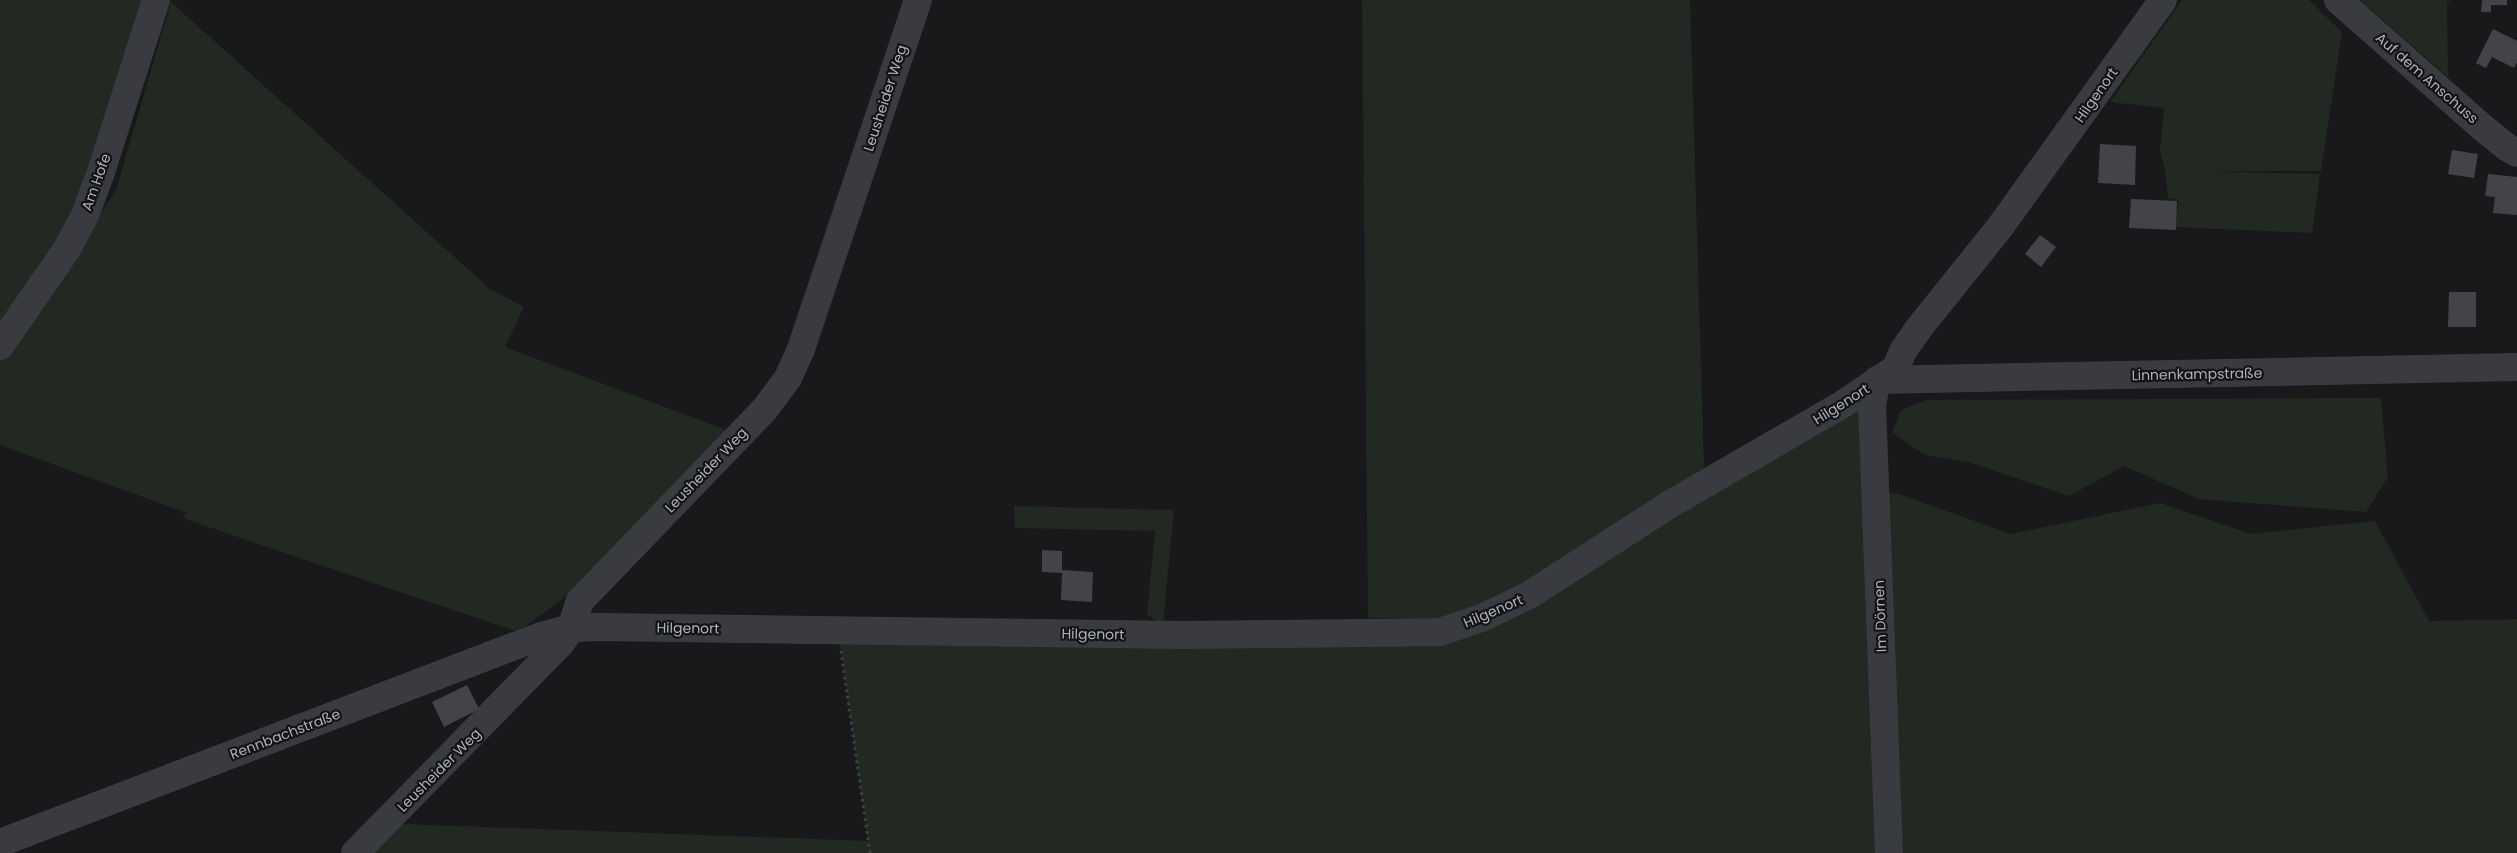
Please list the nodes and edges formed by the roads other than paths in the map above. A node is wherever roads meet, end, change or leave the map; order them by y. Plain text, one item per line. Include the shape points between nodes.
1 (156, 0) edge
2 (918, 0) edge
3 (2163, 0) edge
4 (2338, 0) edge
5 (2517, 153) edge
6 (0, 346) edge
7 (2517, 367) edge
8 (1877, 380) junction
9 (571, 628) junction
10 (0, 843) edge
11 (355, 853) edge
12 (1889, 853) edge

1 - 6 street, Am Hofe via 85,215 68,249
2 - 9 street, Leusheider Weg via 801,348 788,378 765,409 580,601
3 - 8 street, Hilgenort via 2000,227 1919,328 1896,368
4 - 5 street, Auf dem Anschuss via 2483,128
7 - 8 street, Linnenkampstraße
8 - 9 street, Hilgenort via 1843,404 1672,503 1531,594 1484,617 1440,632 1183,635
8 - 12 street, Im Dörnen via 1872,405
9 - 10 street, Rennbachstraße via 532,639
9 - 11 street, Leusheider Weg via 561,643 503,704

